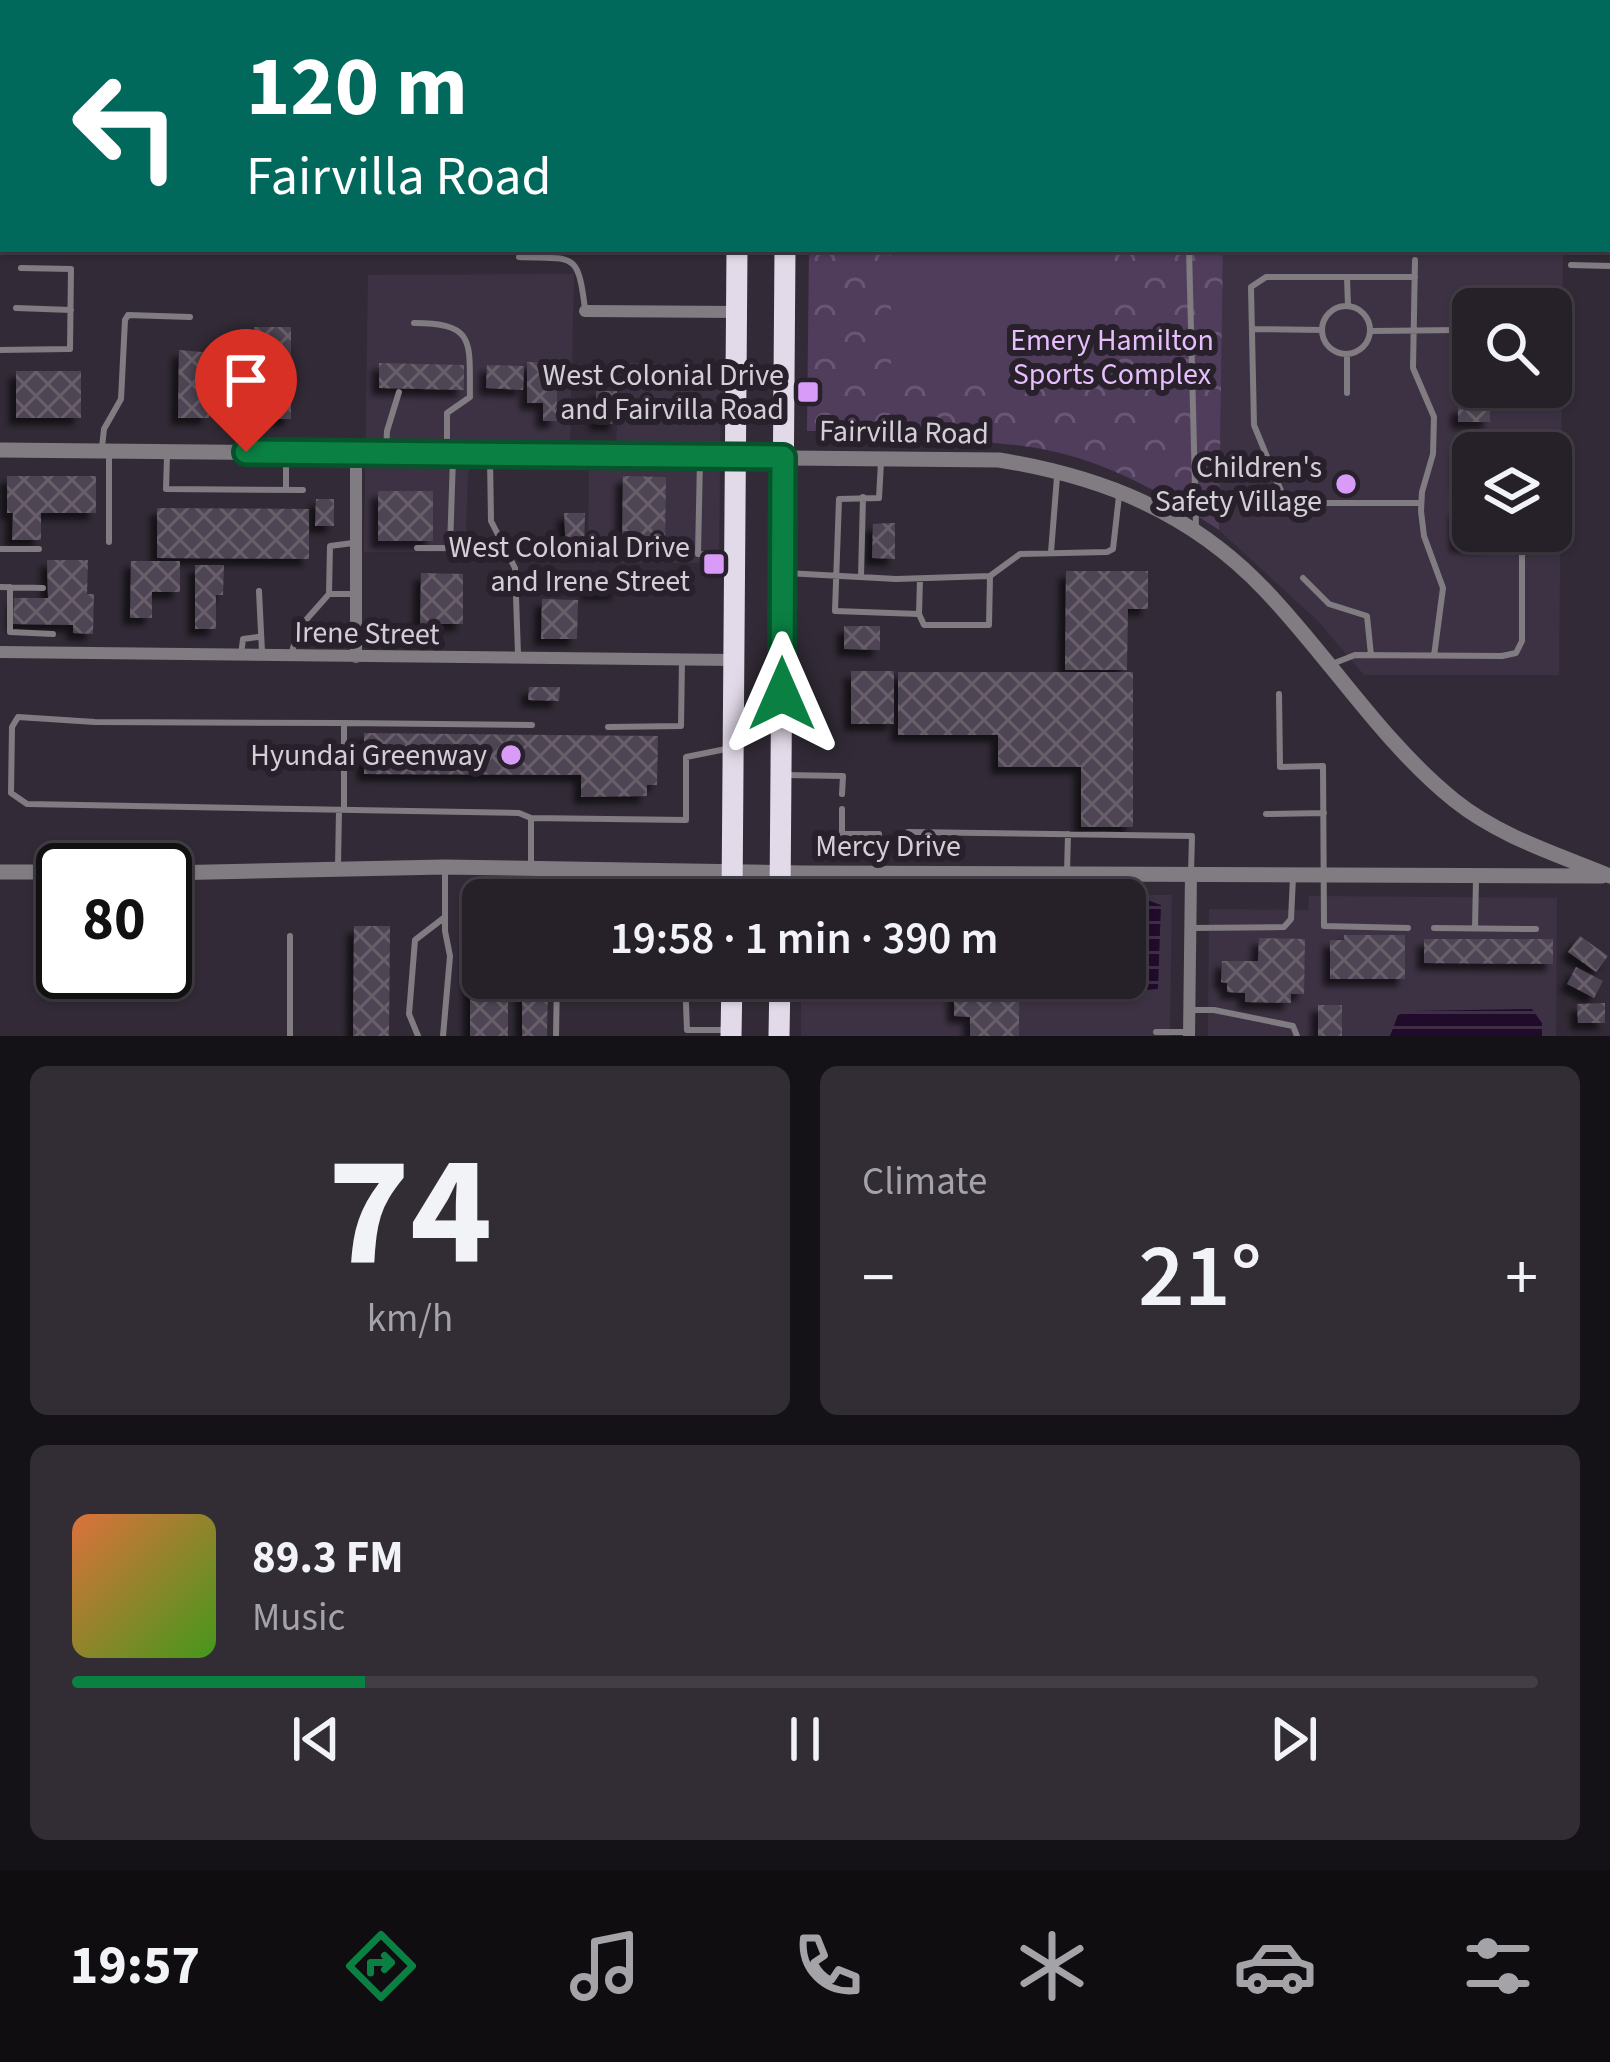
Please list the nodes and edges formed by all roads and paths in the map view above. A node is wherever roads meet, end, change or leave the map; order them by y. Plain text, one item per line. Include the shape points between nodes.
1 (737, 252) edge
2 (785, 252) edge
3 (1189, 252) edge
4 (519, 256) dead end
5 (1415, 260) dead end
6 (1571, 265) dead end
7 (1610, 266) edge
8 (21, 268) dead end
9 (1347, 277) junction
10 (1415, 277) junction
11 (1348, 306) junction
12 (16, 308) dead end
13 (71, 310) junction
14 (585, 311) joint
15 (737, 312) junction
16 (190, 317) dead end
17 (414, 323) dead end
18 (1253, 329) junction
19 (1322, 330) junction
20 (1452, 330) edge
21 (1371, 331) junction
22 (1414, 331) junction
23 (0, 350) edge
24 (1347, 355) junction
25 (399, 392) dead end
26 (1347, 393) dead end
27 (0, 450) edge
28 (106, 451) junction
29 (167, 452) junction
30 (286, 452) junction
31 (356, 453) junction
32 (386, 453) junction
33 (450, 454) junction
34 (490, 454) junction
35 (700, 456) junction
36 (736, 457) junction
37 (783, 457) junction
38 (882, 458) junction
39 (1057, 470) junction
40 (286, 490) junction
41 (303, 490) dead end
42 (1120, 491) junction
43 (863, 497) junction
44 (1421, 503) junction
45 (1196, 530) junction
46 (110, 542) dead end
47 (356, 543) junction
48 (417, 548) dead end
49 (0, 549) edge
50 (39, 549) dead end
51 (1051, 552) junction
52 (1522, 552) edge
53 (735, 555) junction
54 (782, 573) junction
55 (836, 575) junction
56 (990, 576) junction
57 (860, 577) junction
58 (1304, 578) dead end
59 (920, 579) junction
60 (0, 587) edge
61 (10, 587) junction
62 (43, 588) dead end
63 (259, 590) dead end
64 (329, 594) junction
65 (356, 594) junction
66 (919, 614) junction
67 (21, 634) junction
68 (53, 634) dead end
69 (258, 637) junction
70 (0, 652) edge
71 (20, 652) junction
72 (241, 655) junction
73 (1371, 655) junction
74 (262, 656) junction
75 (291, 656) junction
76 (1434, 656) junction
77 (356, 657) junction
78 (518, 658) junction
79 (682, 660) junction
80 (734, 660) junction
81 (1329, 666) junction
82 (1279, 694) dead end
83 (344, 723) junction
84 (532, 725) dead end
85 (608, 727) dead end
86 (734, 748) junction
87 (781, 775) junction
88 (842, 794) dead end
89 (842, 809) dead end
90 (342, 810) junction
91 (1324, 813) junction
92 (1265, 814) dead end
93 (531, 818) junction
94 (908, 832) dead end
95 (1068, 834) junction
96 (1522, 842) junction
97 (445, 867) junction
98 (531, 868) junction
99 (568, 868) junction
100 (733, 871) junction
101 (0, 872) edge
102 (36, 872) edge
103 (338, 872) junction
104 (780, 872) junction
105 (192, 873) edge
106 (876, 873) junction
107 (1067, 874) junction
108 (1191, 874) junction
109 (1293, 875) junction
110 (1325, 875) junction
111 (1477, 876) junction
112 (1529, 876) junction
113 (1610, 876) edge
114 (568, 879) edge
115 (733, 879) edge
116 (780, 879) edge
117 (876, 879) edge
118 (445, 917) junction
119 (1191, 928) junction
120 (1408, 928) dead end
121 (1434, 928) dead end
122 (1475, 928) junction
123 (1536, 929) dead end
124 (290, 936) dead end
125 (557, 999) edge
126 (686, 999) edge
127 (732, 999) edge
128 (780, 999) edge
129 (1190, 1010) junction
130 (1156, 1032) dead end
131 (687, 1033) edge
132 (731, 1033) edge
133 (1190, 1034) edge
134 (290, 1036) edge
135 (418, 1036) edge
136 (443, 1036) edge
137 (556, 1036) edge
138 (779, 1036) edge
139 (1297, 1036) edge

1 - 15 highway
2 - 37 highway
3 - 45 lane
4 - 14 lane via 570,259
5 - 10 lane
6 - 7 lane
8 - 13 lane via 71,269
9 - 10 lane
9 - 11 lane
9 - 18 lane via 1260,279 1252,287
10 - 22 lane
11 - 19 lane via 1331,310
11 - 21 lane via 1365,314
12 - 13 lane
13 - 23 lane via 70,349
14 - 15 street
15 - 36 highway
16 - 28 lane via 125,320 121,399 104,429
17 - 33 lane via 447,323 469,344 470,398 447,412
18 - 19 lane
18 - 44 lane via 1254,425 1286,503
19 - 24 lane via 1330,349
20 - 22 lane
21 - 22 lane
21 - 24 lane via 1364,347
22 - 44 lane via 1413,368 1435,416
24 - 26 lane
25 - 32 lane
27 - 28 street, Fairvilla Road
28 - 29 street, Fairvilla Road
28 - 46 lane
29 - 30 street, Fairvilla Road
29 - 40 lane via 166,489
30 - 31 street, Fairvilla Road
30 - 40 lane
31 - 32 street, Fairvilla Road
31 - 47 street
32 - 33 street, Fairvilla Road
33 - 34 street, Fairvilla Road
33 - 48 lane via 450,548
34 - 35 street, Fairvilla Road
34 - 78 lane via 491,520 515,568
35 - 36 street, Fairvilla Road
35 - 53 lane via 698,554
36 - 37 street, Fairvilla Road
36 - 53 highway
37 - 38 street, Fairvilla Road
37 - 54 highway
38 - 39 street, Fairvilla Road via 1000,460
38 - 43 lane via 880,496
39 - 42 street, Fairvilla Road
39 - 51 lane
40 - 41 lane
42 - 45 street, Fairvilla Road
42 - 51 lane via 1113,549
43 - 55 lane via 839,499
43 - 57 lane
44 - 76 lane via 1443,587
45 - 81 street, Fairvilla Road via 1264,589
47 - 64 lane via 330,546
47 - 65 street
49 - 50 lane
51 - 56 lane via 1020,554
52 - 76 lane via 1516,652
53 - 80 highway
54 - 55 lane
54 - 87 highway
55 - 57 lane
55 - 66 lane via 835,611
56 - 59 lane
56 - 66 lane via 989,625 924,625
57 - 59 lane
58 - 73 lane via 1329,604 1367,616
59 - 66 lane
60 - 61 lane
61 - 62 lane
61 - 67 lane via 10,632
63 - 69 lane
64 - 65 lane
64 - 75 lane via 298,629
65 - 77 street
67 - 68 lane
67 - 71 lane
69 - 72 lane via 243,640
69 - 74 lane
70 - 71 street, Irene Street
71 - 72 street, Irene Street
72 - 74 street, Irene Street
73 - 76 lane
73 - 81 lane
74 - 75 street, Irene Street
75 - 77 street, Irene Street
77 - 78 street, Irene Street
78 - 79 street, Irene Street
79 - 80 street, Irene Street
79 - 85 lane via 681,726
80 - 86 highway
81 - 96 street, Fairvilla Road via 1456,802
82 - 91 lane via 1280,767 1323,766
83 - 84 lane
83 - 90 lane
83 - 90 lane via 18,717 11,793 28,804
86 - 93 lane via 686,758 686,820
86 - 100 highway
87 - 88 lane via 843,776
87 - 104 highway
89 - 106 lane via 842,834 879,835
90 - 93 lane
90 - 103 lane
91 - 92 lane
91 - 110 lane
93 - 98 lane
94 - 95 lane
95 - 107 lane
95 - 108 lane via 1192,836
96 - 112 street
96 - 113 street, Fairvilla Road
97 - 98 street, Mercy Drive
97 - 103 street, Mercy Drive
97 - 118 lane
98 - 99 street, Mercy Drive
99 - 100 street, Mercy Drive
99 - 114 lane
100 - 104 street, Mercy Drive
100 - 115 highway
101 - 102 street
103 - 105 street, Mercy Drive
104 - 106 street, Mercy Drive
104 - 116 highway
106 - 107 street, Mercy Drive
106 - 117 lane
107 - 108 street, Mercy Drive
108 - 109 street, Mercy Drive
108 - 119 street
109 - 110 street, Mercy Drive
109 - 119 lane via 1284,927
110 - 111 street, Mercy Drive
110 - 120 lane via 1324,926
111 - 112 street, Mercy Drive
111 - 122 lane
112 - 113 street, Mercy Drive
118 - 135 lane via 415,940 409,1014
118 - 136 lane
119 - 129 street
121 - 122 lane
122 - 123 lane
124 - 134 lane
125 - 137 lane
126 - 131 lane
127 - 132 highway
128 - 138 highway
129 - 133 street
129 - 139 lane via 1293,1026
130 - 133 lane
131 - 132 lane

